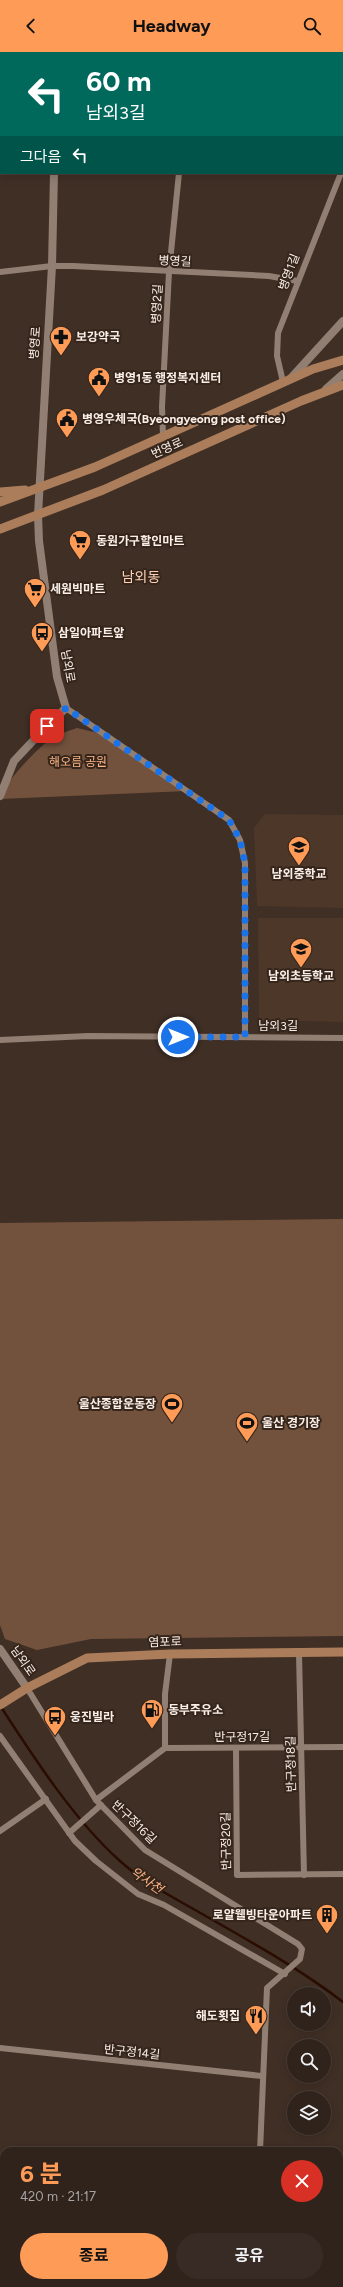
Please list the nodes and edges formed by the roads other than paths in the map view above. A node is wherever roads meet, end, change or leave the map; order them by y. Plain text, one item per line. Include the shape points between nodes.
1 (54, 174) edge
2 (179, 174) edge
3 (341, 174) edge
4 (52, 266) junction
5 (0, 272) edge
6 (169, 272) junction
7 (297, 281) junction
8 (343, 321) edge
9 (343, 360) edge
10 (343, 374) edge
11 (286, 381) junction
12 (343, 386) edge
13 (320, 393) junction
14 (163, 436) junction
15 (38, 489) junction
16 (0, 492) edge
17 (0, 502) edge
18 (38, 515) junction
19 (0, 529) edge
20 (66, 708) junction
21 (0, 796) edge
22 (245, 1037) junction
23 (343, 1038) edge
24 (0, 1040) edge
25 (0, 1649) edge
26 (343, 1652) edge
27 (299, 1653) junction
28 (170, 1654) junction
29 (27, 1688) junction
30 (0, 1705) edge
31 (0, 1736) edge
32 (302, 1747) junction
33 (343, 1747) edge
34 (165, 1748) junction
35 (236, 1748) junction
36 (46, 1800) junction
37 (96, 1800) junction
38 (101, 1806) junction
39 (0, 1831) edge
40 (69, 1833) junction
41 (343, 1874) edge
42 (304, 1875) junction
43 (285, 1974) junction
44 (0, 2048) edge
45 (262, 2076) junction
46 (260, 2147) edge

1 - 4 street, 병영로
2 - 6 street, 병영2길
3 - 7 street, 병영1길
4 - 5 street, 병영길
4 - 6 street, 병영길
4 - 15 street, 병영로
6 - 7 street, 병영길 via 269,276
6 - 14 street, 병영2길 via 162,407
7 - 11 street, 병영1길 via 278,333 277,356
8 - 11 street
9 - 11 main road, 번영로
10 - 13 street
11 - 14 main road, 번영로
12 - 13 main road, 번영로
13 - 18 main road, 번영로 via 103,490
14 - 15 main road, 번영로
15 - 16 main road
15 - 17 main road, 번영로
15 - 18 street, 병영로
18 - 19 main road, 번영로
18 - 20 street, 남외로 via 39,541 57,678
20 - 21 street via 14,762
20 - 22 street, 남외3길 via 229,820 240,840 245,863
22 - 23 street, 남외3길
22 - 24 street via 88,1036
25 - 29 street, 남외로
26 - 27 main road, 염포로
27 - 28 main road, 염포로
27 - 32 street, 반구정18길
28 - 29 main road, 염포로 via 87,1658
28 - 34 street via 165,1694
29 - 30 main road, 염포로
29 - 37 street, 반구정16길
31 - 36 street
32 - 33 street, 반구정17길
32 - 35 street, 반구정17길
32 - 42 street, 반구정18길
34 - 35 street, 반구정17길
34 - 37 street
35 - 42 street, 반구정20길 via 237,1875
36 - 39 street
36 - 40 street
37 - 38 street, 반구정16길
38 - 40 street
38 - 43 street, 반구정16길 via 145,1850 298,1944 303,1951 300,1959
40 - 43 street via 96,1861 138,1894 164,1905
41 - 42 street, 반구정20길
43 - 45 street via 267,1988
44 - 45 street, 반구정14길
45 - 46 street

